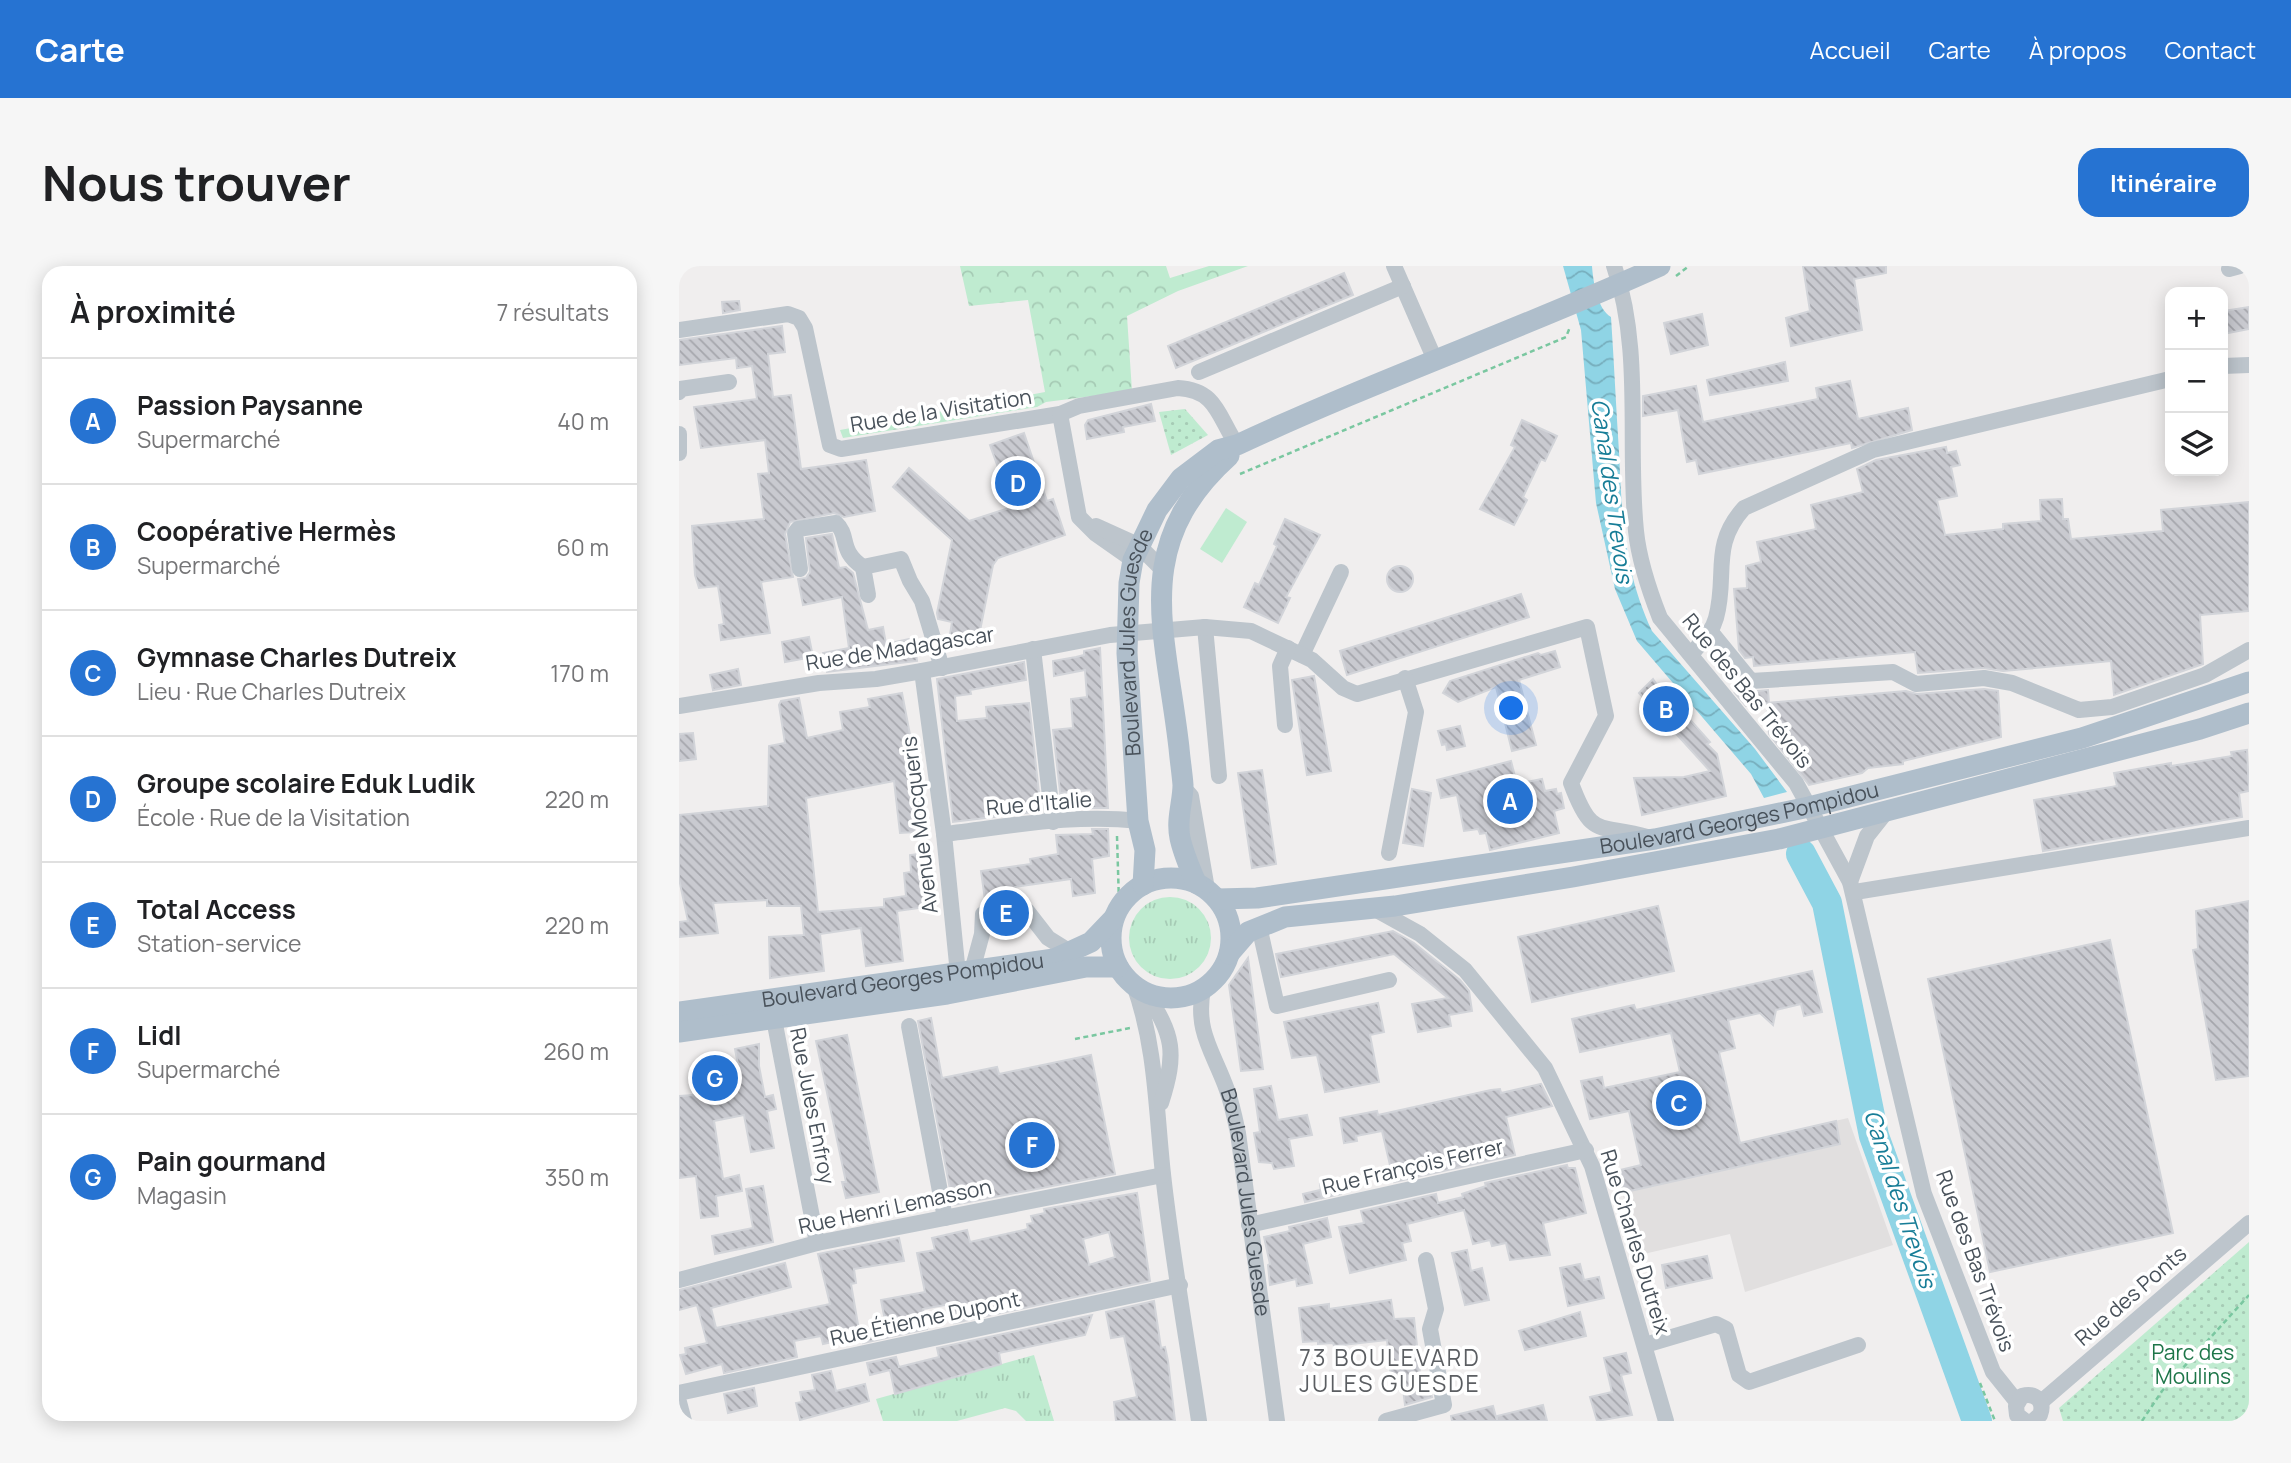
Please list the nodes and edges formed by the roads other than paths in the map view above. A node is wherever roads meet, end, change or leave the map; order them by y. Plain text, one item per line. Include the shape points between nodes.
1 (1394, 266) edge
2 (1660, 266) edge
3 (1612, 281) edge
4 (1403, 286) junction
5 (679, 330) edge
6 (1435, 360) junction
7 (2249, 365) edge
8 (2228, 366) edge
9 (1199, 372) dead end
10 (2165, 380) edge
11 (729, 382) dead end
12 (679, 392) edge
13 (1061, 414) junction
14 (679, 434) edge
15 (1237, 445) junction
16 (679, 453) edge
17 (1135, 552) junction
18 (863, 567) junction
19 (1161, 568) junction
20 (800, 569) dead end
21 (1341, 572) dead end
22 (868, 595) dead end
23 (1205, 627) junction
24 (1163, 630) junction
25 (1711, 632) junction
26 (1128, 634) junction
27 (1033, 649) junction
28 (2249, 650) edge
29 (1295, 652) junction
30 (1691, 654) junction
31 (942, 668) junction
32 (922, 671) junction
33 (1405, 678) junction
34 (2249, 682) edge
35 (679, 706) edge
36 (2249, 713) edge
37 (1285, 725) dead end
38 (1219, 776) dead end
39 (1809, 807) junction
40 (1886, 813) junction
41 (1138, 821) junction
42 (1053, 822) junction
43 (2249, 828) edge
44 (1821, 829) junction
45 (944, 834) junction
46 (1655, 839) junction
47 (1389, 853) dead end
48 (1143, 884) junction
49 (1853, 887) junction
50 (1207, 891) junction
51 (1373, 908) junction
52 (1113, 919) junction
53 (1259, 926) junction
54 (1072, 953) junction
55 (1229, 954) junction
56 (1118, 967) junction
57 (965, 972) junction
58 (1389, 980) dead end
59 (1139, 989) junction
60 (1203, 989) junction
61 (679, 1012) edge
62 (774, 1018) junction
63 (909, 1026) dead end
64 (679, 1032) edge
65 (1586, 1150) junction
66 (1163, 1175) junction
67 (945, 1218) junction
68 (2249, 1223) edge
69 (1249, 1225) junction
70 (817, 1243) junction
71 (1426, 1260) dead end
72 (679, 1280) edge
73 (1180, 1285) junction
74 (1645, 1345) junction
75 (1858, 1345) dead end
76 (679, 1393) edge
77 (679, 1402) edge
78 (2017, 1402) junction
79 (2041, 1402) junction
80 (684, 1421) edge
81 (1199, 1421) edge
82 (1277, 1421) edge
83 (1385, 1421) edge
84 (1667, 1421) edge
85 (2025, 1421) edge
86 (2033, 1421) edge

1 - 4 street
2 - 3 main road, Boulevard Jules Guesde
3 - 6 main road, Boulevard Jules Guesde via 1569,316
3 - 30 street, Rue des Bas Trévois via 1629,330 1636,532 1660,618
4 - 6 street
4 - 9 street
5 - 13 street, Rue de la Visitation via 788,314 799,318 806,328 830,445 841,449
6 - 15 main road, Boulevard Jules Guesde
7 - 8 street
10 - 25 street via 1873,450 1744,508 1730,523 1721,547 1717,616
11 - 12 street
13 - 15 street, Rue de la Visitation via 1110,400 1194,389 1206,395
13 - 17 street, Rue de la Visitation via 1079,517
14 - 16 street
15 - 17 main road, Boulevard Jules Guesde via 1218,450 1181,478 1161,502
15 - 19 main road, Boulevard Jules Guesde via 1190,499 1173,528
17 - 19 street, Rue de la Visitation
17 - 26 main road, Boulevard Jules Guesde
18 - 20 street via 844,549 836,523 797,529
18 - 22 street
18 - 31 street via 901,559 922,601
19 - 24 main road, Boulevard Jules Guesde
21 - 29 street
23 - 24 street, Rue de Madagascar
23 - 29 street, Rue de Madagascar via 1251,631
23 - 38 street
24 - 26 street, Rue de Madagascar
24 - 50 main road, Boulevard Jules Guesde via 1183,787 1179,836
25 - 28 street via 1751,681 1893,672 1916,684 1984,678 2012,683 2079,710 2112,707 2205,675
25 - 30 street
26 - 27 street, Rue de Madagascar
26 - 41 main road, Boulevard Jules Guesde
27 - 31 street, Rue de Madagascar
27 - 42 street
29 - 33 street, Rue de Madagascar via 1312,660 1349,693
29 - 37 street via 1280,666
30 - 39 street, Rue des Bas Trévois via 1787,771
31 - 32 street, Rue de Madagascar
32 - 35 street, Rue de Madagascar
32 - 45 street, Avenue Mocqueris
33 - 46 street via 1587,627 1606,716 1571,783 1582,813 1591,823 1606,831
33 - 47 street via 1416,712
34 - 39 main road, Boulevard Georges Pompidou via 2082,738
36 - 40 main road, Boulevard Georges Pompidou
39 - 44 street, Rue des Bas Trévois
39 - 46 main road, Boulevard Georges Pompidou
40 - 44 main road, Boulevard Georges Pompidou
40 - 49 street via 1867,836
41 - 42 street, Rue d'Italie
41 - 48 main road, Boulevard Jules Guesde via 1145,849
42 - 45 street, Rue d'Italie
43 - 49 street
44 - 49 street, Rue des Bas Trévois
44 - 51 main road, Boulevard Georges Pompidou via 1573,877
45 - 57 street, Avenue Mocqueris
46 - 50 main road, Boulevard Georges Pompidou via 1257,898
48 - 50 main road, Boulevard Georges Pompidou via 1178,878
48 - 52 main road, Boulevard Georges Pompidou
49 - 78 street, Rue des Bas Trévois via 1924,1195 1993,1372
50 - 55 main road via 1230,925
51 - 53 main road, Boulevard Georges Pompidou via 1285,917
51 - 65 street, Rue Charles Dutreix via 1420,934 1465,970 1545,1068
52 - 54 main road, Boulevard Georges Pompidou via 1091,942
52 - 56 main road via 1111,944
53 - 55 main road, Boulevard Georges Pompidou
53 - 58 street via 1277,1006
54 - 57 main road, Boulevard Georges Pompidou
54 - 57 street via 1048,938 1027,911 982,914 982,934
55 - 60 main road, Boulevard Georges Pompidou
56 - 59 main road
56 - 62 main road, Boulevard Georges Pompidou via 1086,967 960,992
57 - 61 main road, Boulevard Georges Pompidou
59 - 60 main road via 1175,998
59 - 66 street via 1159,1108
60 - 69 street, Boulevard Jules Guesde via 1201,1030 1227,1091 1238,1133
62 - 64 main road, Boulevard Georges Pompidou
62 - 70 street, Rue Jules Enfroy
63 - 67 street
65 - 69 street, Rue François Ferrer
65 - 74 street, Rue Charles Dutreix
66 - 67 street, Rue Henri Lemasson
66 - 73 street
67 - 70 street, Rue Henri Lemasson
68 - 79 street, Rue des Ponts
69 - 82 street, Boulevard Jules Guesde
70 - 72 street, Rue Henri Lemasson
71 - 83 street via 1436,1309 1430,1329 1444,1405
73 - 76 street, Rue Étienne Dupont
73 - 81 street
74 - 75 street via 1716,1324 1726,1329 1739,1376 1749,1382
74 - 84 street, Rue Charles Dutreix
77 - 80 street
78 - 79 street via 2030,1395
78 - 85 street, Rue des Bas Trévois via 2017,1415
79 - 86 street via 2041,1415

